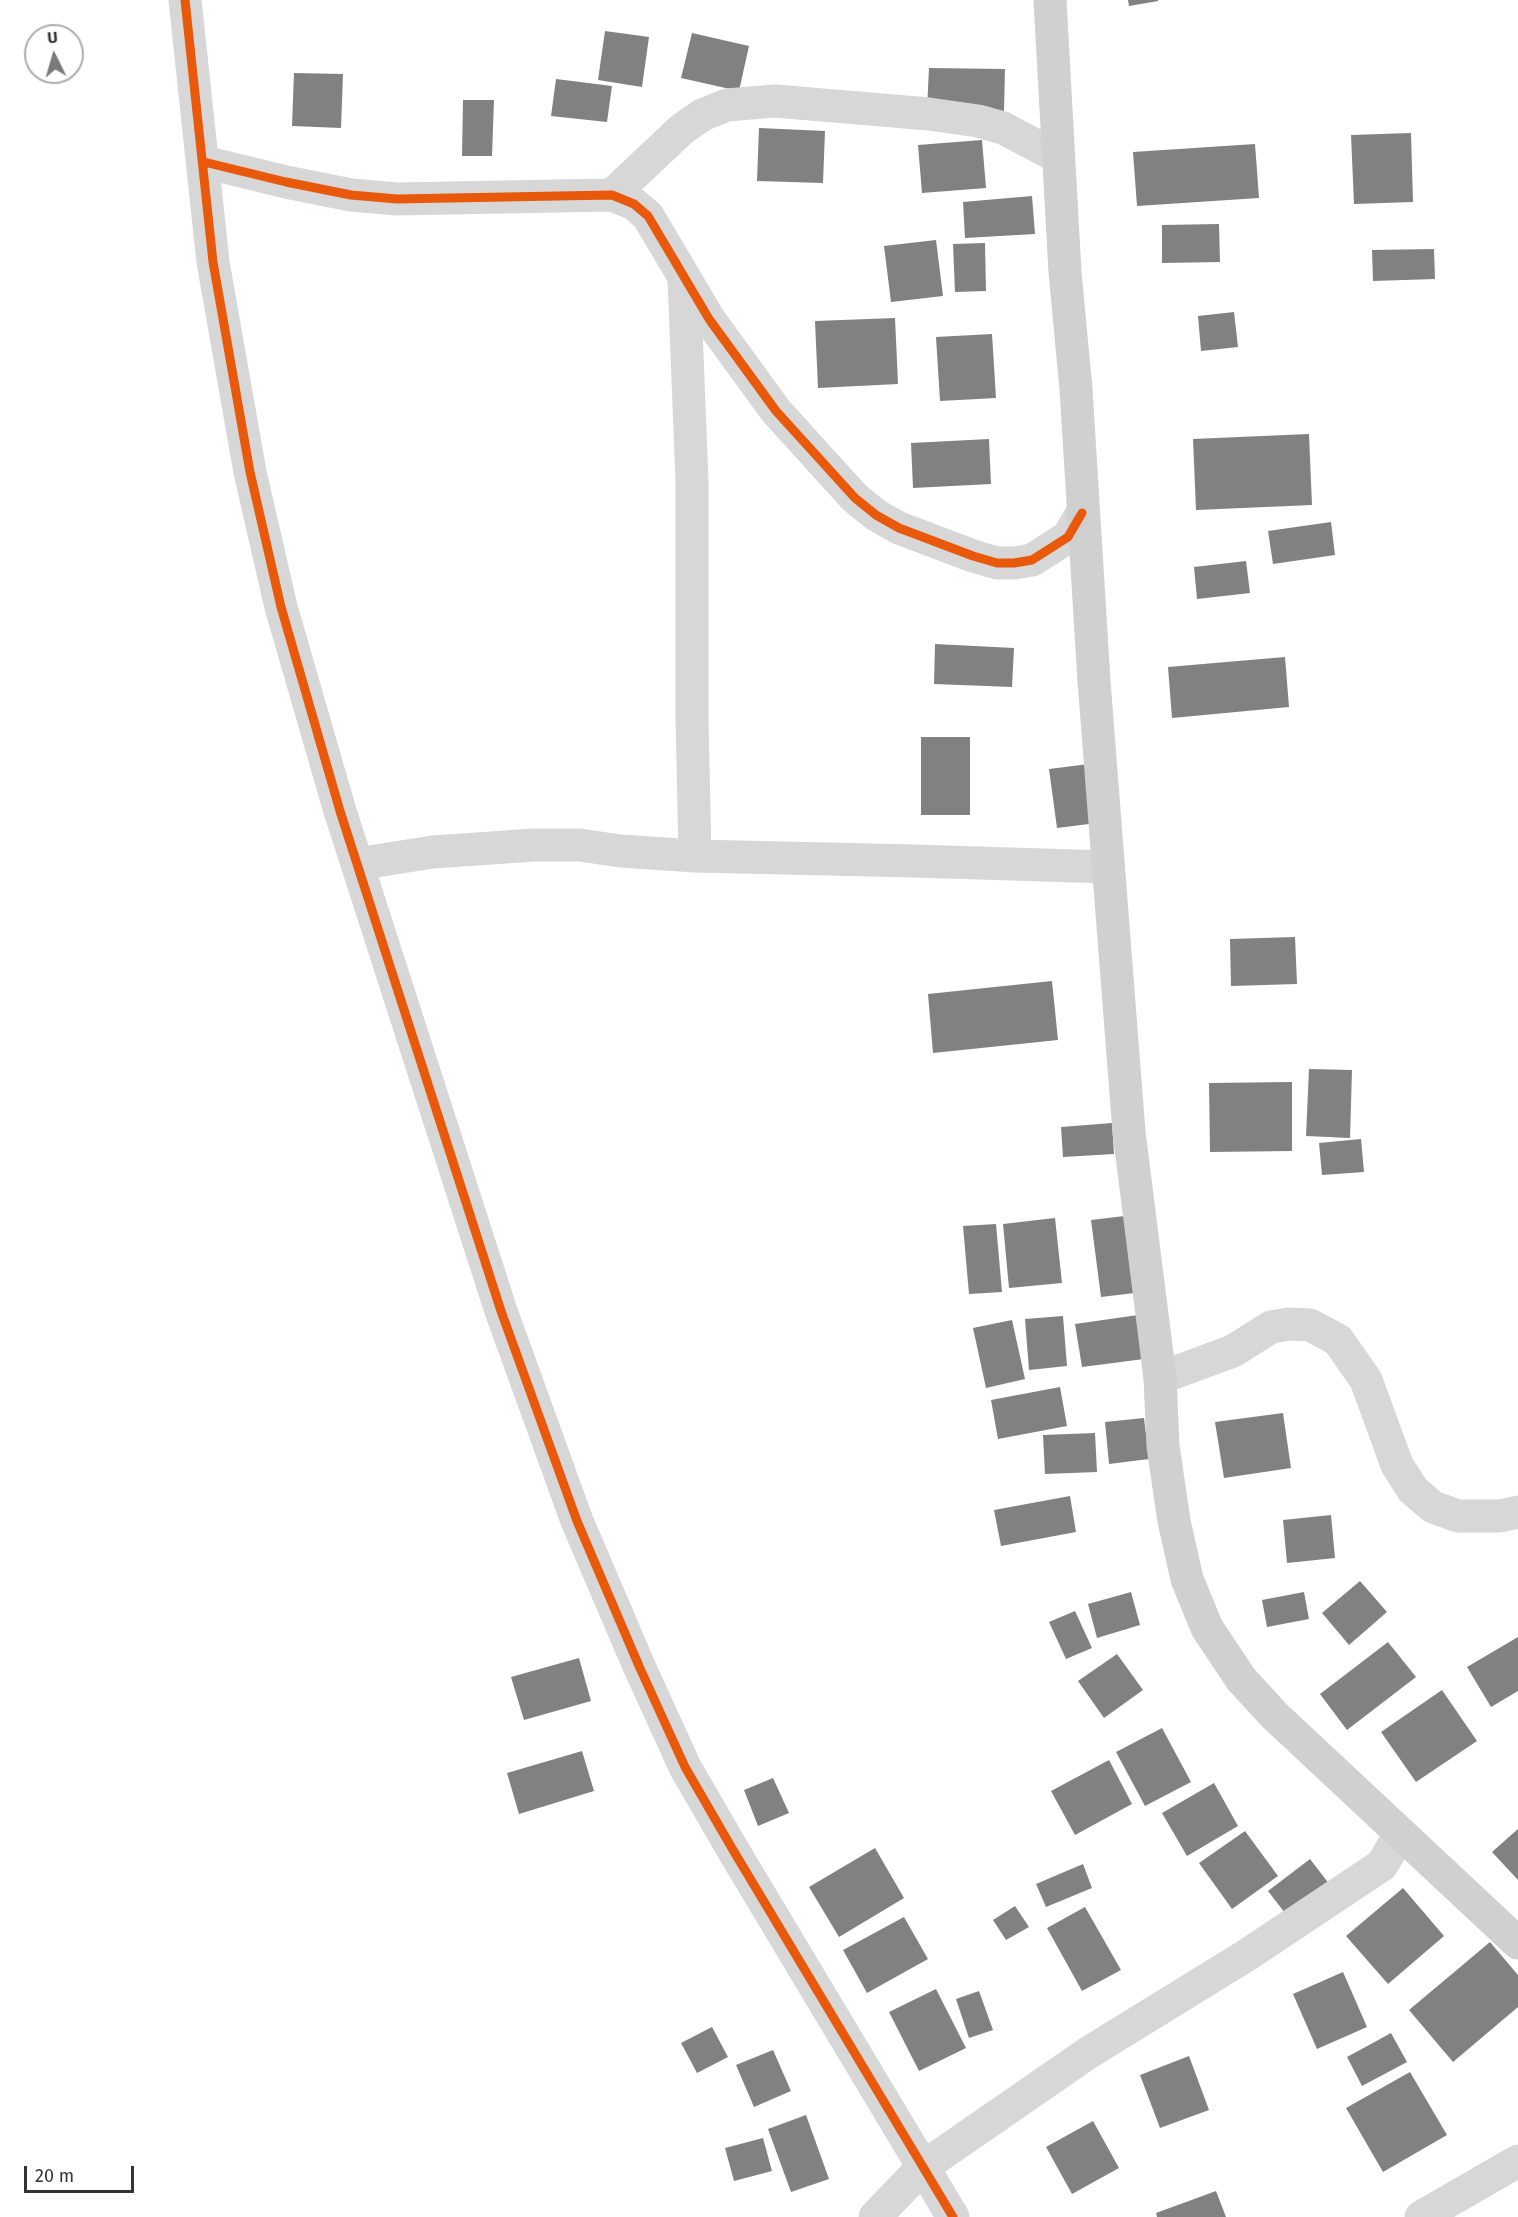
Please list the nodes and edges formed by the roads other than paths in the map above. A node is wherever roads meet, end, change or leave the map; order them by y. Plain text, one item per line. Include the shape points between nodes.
1 (185, 0) edge
2 (1050, 0) edge
3 (1058, 157) junction
4 (204, 162) junction
5 (612, 195) junction
6 (684, 276) junction
7 (1082, 513) junction
8 (695, 856) junction
9 (357, 864) junction
10 (1108, 867) junction
11 (1160, 1378) junction
12 (1518, 1512) edge
13 (1400, 1834) junction
14 (1518, 1943) edge
15 (1518, 2161) edge
16 (923, 2167) junction
17 (875, 2217) edge
18 (953, 2217) edge
19 (1421, 2217) edge

1 - 4 street
2 - 3 main road
3 - 5 street via 1003,128 978,121 775,100 727,105 702,115
3 - 7 main road
4 - 5 street via 351,195 397,199
4 - 9 street via 213,262 250,472 281,608
5 - 6 street via 634,204 648,216
6 - 7 street via 776,411 855,498 876,515 899,528 973,556 1014,563 1032,560 1068,537
6 - 8 street via 692,481
7 - 10 main road
8 - 9 street via 534,845 432,852
8 - 10 street
9 - 16 street via 505,1322 577,1521 639,1666 696,1785
10 - 11 main road via 1129,1132
11 - 12 street via 1233,1351 1270,1327 1310,1325 1338,1340 1366,1380 1397,1465 1413,1490 1433,1507 1458,1516
11 - 13 main road via 1163,1446 1174,1521 1186,1579 1207,1628 1241,1679 1274,1715
13 - 14 main road
13 - 16 street via 1382,1865 1247,1955 1088,2053
15 - 19 street
16 - 17 street
16 - 18 street

